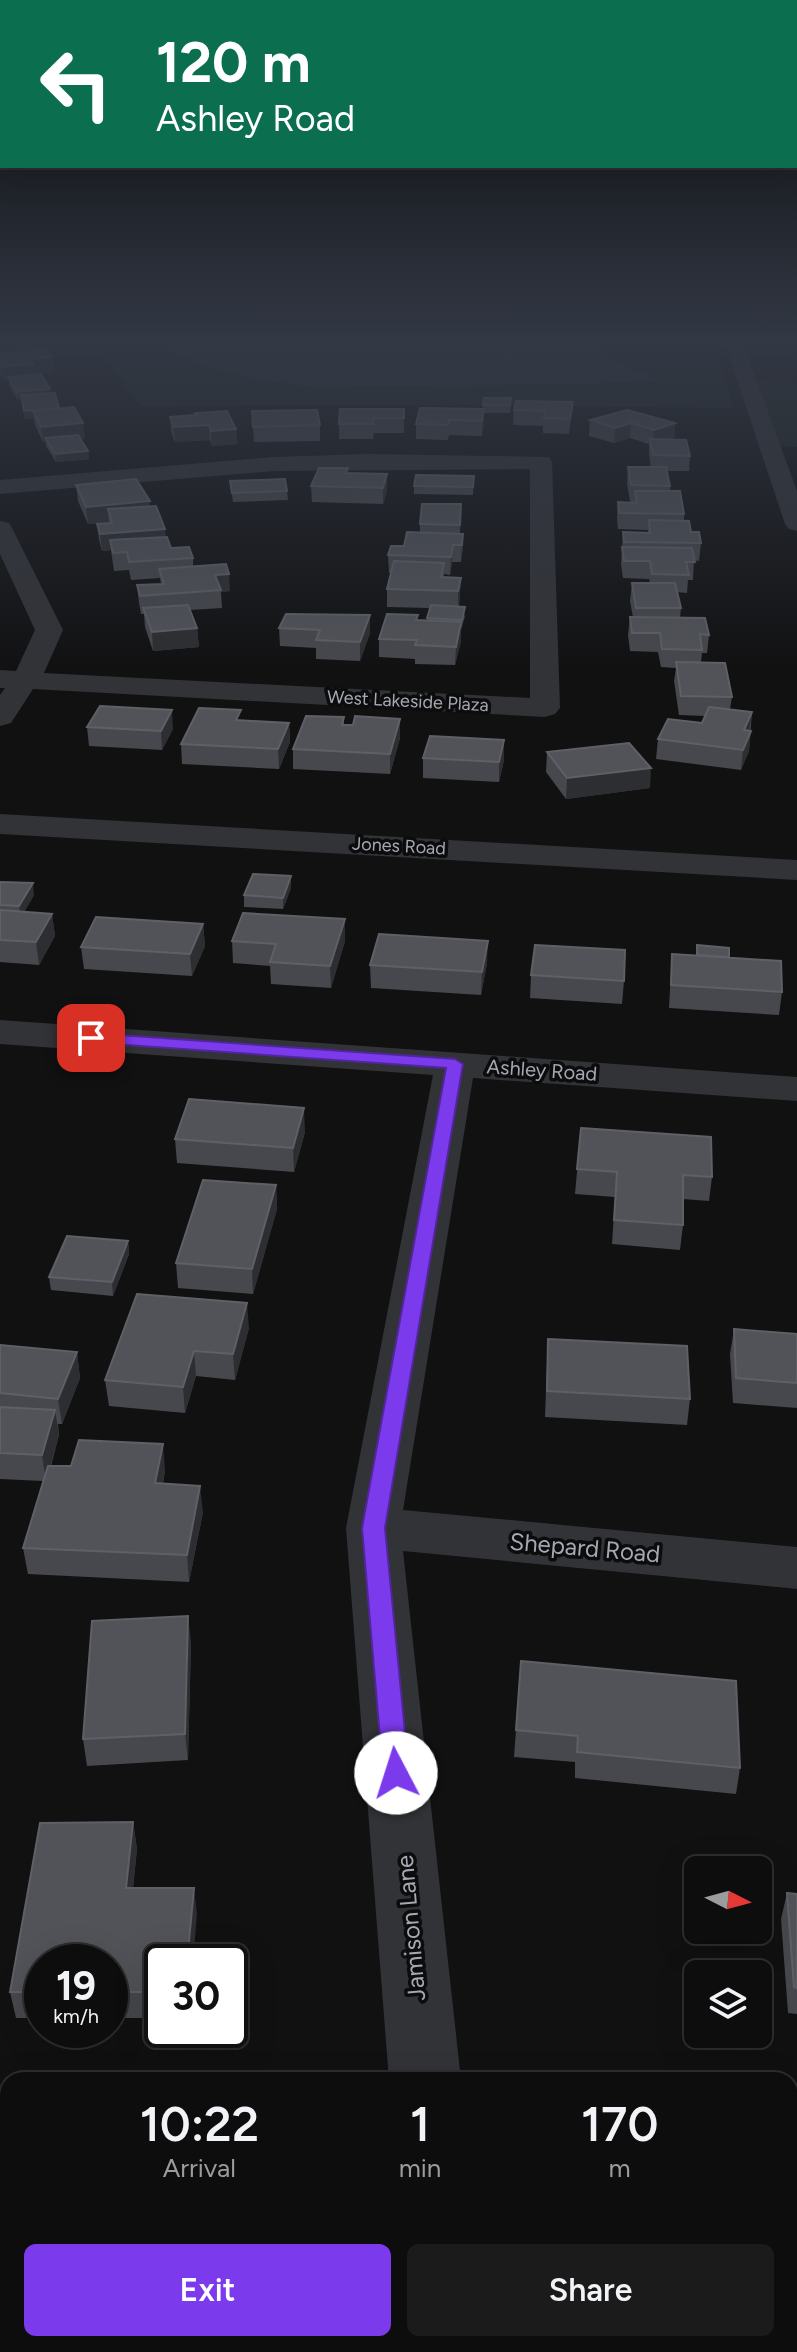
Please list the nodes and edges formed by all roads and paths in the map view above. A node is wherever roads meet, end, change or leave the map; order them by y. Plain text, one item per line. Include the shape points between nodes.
1 (771, 451) edge
2 (0, 487) edge
3 (797, 524) edge
4 (0, 528) edge
5 (13, 680) edge
6 (0, 717) edge
7 (0, 824) edge
8 (797, 870) edge
9 (0, 1032) edge
10 (455, 1064) junction
11 (797, 1089) edge
12 (373, 1528) junction
13 (797, 1568) edge
14 (424, 2072) edge

1 - 3 street
2 - 5 street, West Lakeside Plaza via 274,464 541,462 545,708
4 - 5 street via 49,630
5 - 6 street
7 - 8 street, Jones Road
9 - 10 street, Ashley Road
10 - 11 street, Ashley Road
10 - 12 street, Jamison Lane
12 - 13 street, Shepard Road
12 - 14 street, Jamison Lane

